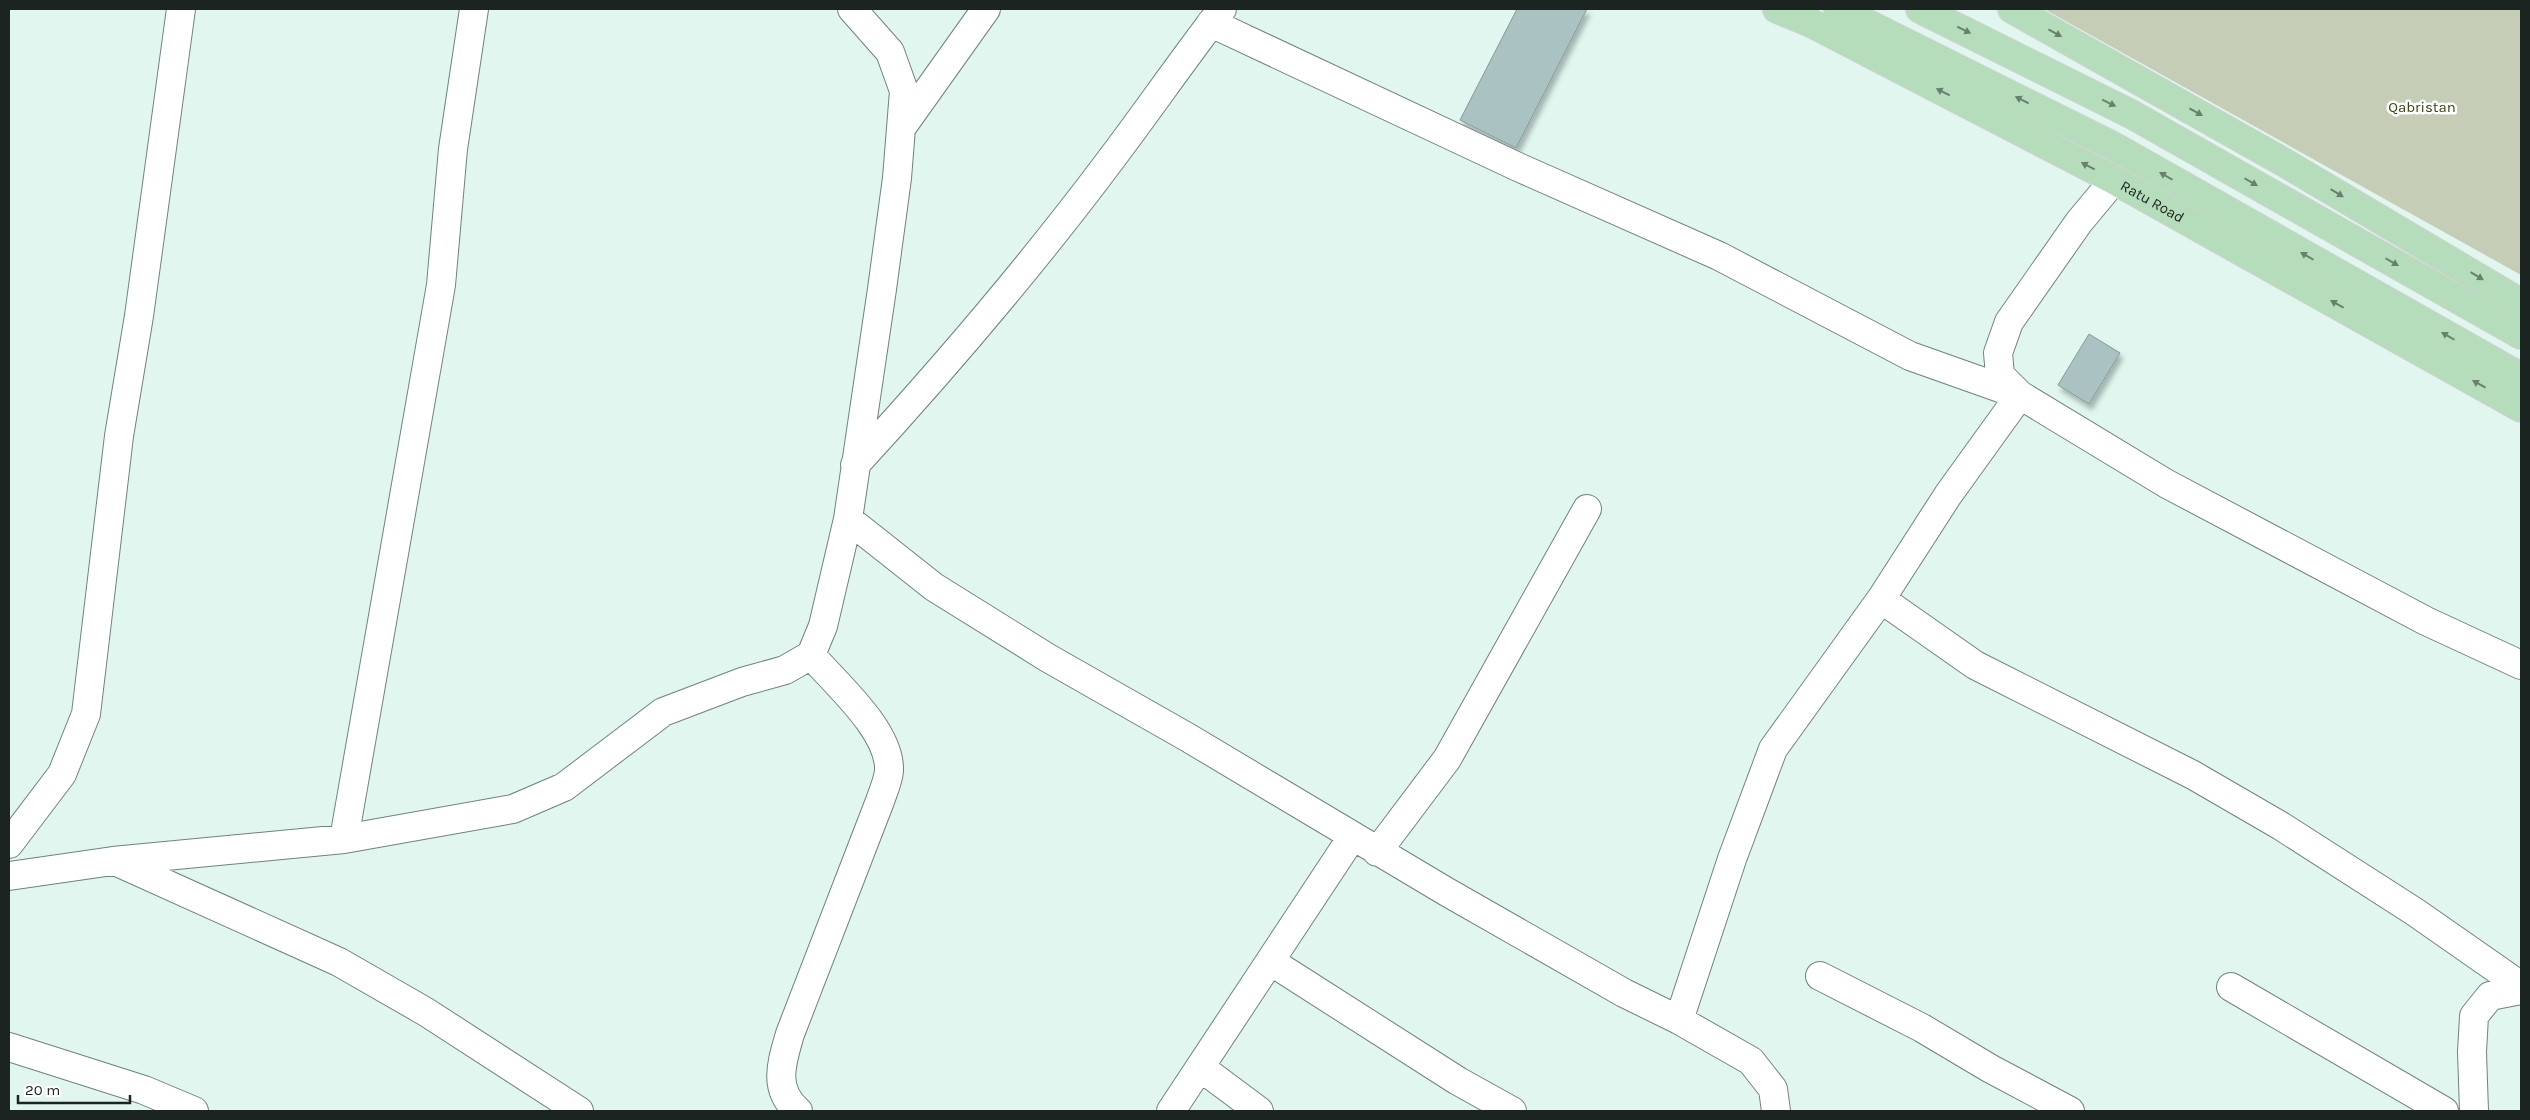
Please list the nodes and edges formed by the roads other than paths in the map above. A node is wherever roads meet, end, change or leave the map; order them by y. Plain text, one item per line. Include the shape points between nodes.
1 (181, 9) edge
2 (474, 9) edge
3 (852, 9) edge
4 (986, 9) edge
5 (1777, 9) edge
6 (1838, 9) edge
7 (1920, 9) edge
8 (2012, 9) edge
9 (1216, 16) edge
10 (901, 128) junction
11 (2114, 180) junction
12 (2521, 303) edge
13 (2521, 335) edge
14 (2521, 377) edge
15 (2020, 395) junction
16 (2521, 408) edge
17 (855, 465) junction
18 (1587, 509) dead end
19 (848, 519) junction
20 (1881, 599) junction
21 (811, 655) junction
22 (2521, 665) edge
23 (1352, 836) junction
24 (344, 839) junction
25 (9, 844) edge
26 (1377, 852) junction
27 (113, 861) junction
28 (9, 876) edge
29 (1270, 961) junction
30 (1820, 976) dead end
31 (2521, 986) edge
32 (2231, 987) dead end
33 (2521, 990) edge
34 (1679, 1020) junction
35 (9, 1047) edge
36 (1200, 1067) junction
37 (194, 1111) edge
38 (578, 1111) edge
39 (798, 1111) edge
40 (1171, 1111) edge
41 (1259, 1111) edge
42 (1512, 1111) edge
43 (1776, 1111) edge
44 (2070, 1111) edge
45 (2444, 1111) edge
46 (2474, 1111) edge

1 - 25 street via 139,316 119,436 86,714 62,774
2 - 24 street via 453,149 441,285
3 - 10 street via 890,52 904,91
4 - 10 street
11 -> 5 main road, Ratu Road
14 -> 6 main road via 2113,146
7 -> 13 main road via 2131,114
8 -> 12 main road via 2285,163
9 - 15 street via 1518,167 1719,256 1910,356
9 - 17 street via 1034,258 935,378
10 - 17 street via 882,289
11 - 15 street via 2079,222 2009,322 1998,353 2000,375
16 -> 11 main road, Ratu Road
15 - 20 street via 1948,495
15 - 22 street via 2167,484 2426,621
17 - 19 street
18 - 26 street via 1447,759
19 - 21 street via 822,626
19 - 23 street via 934,587 1048,658 1187,736
20 - 31 street via 1975,665 2193,775 2281,826 2415,912
20 - 34 street via 1773,749 1732,859
21 - 24 street via 785,670 742,682 663,712 564,787 513,809
21 - 39 street via 869,721 886,747 889,772 790,1034 780,1071 783,1092
23 - 26 street
23 - 29 street
24 - 27 street
26 - 34 street via 1624,994
27 - 28 street
27 - 38 street via 339,962 426,1012
29 - 36 street
29 - 42 street via 1458,1081
30 - 44 street via 1922,1028
32 - 45 street
33 - 46 street via 2490,996 2474,1016
34 - 43 street via 1751,1061 1773,1089
35 - 37 street via 144,1090
36 - 40 street
36 - 41 street

